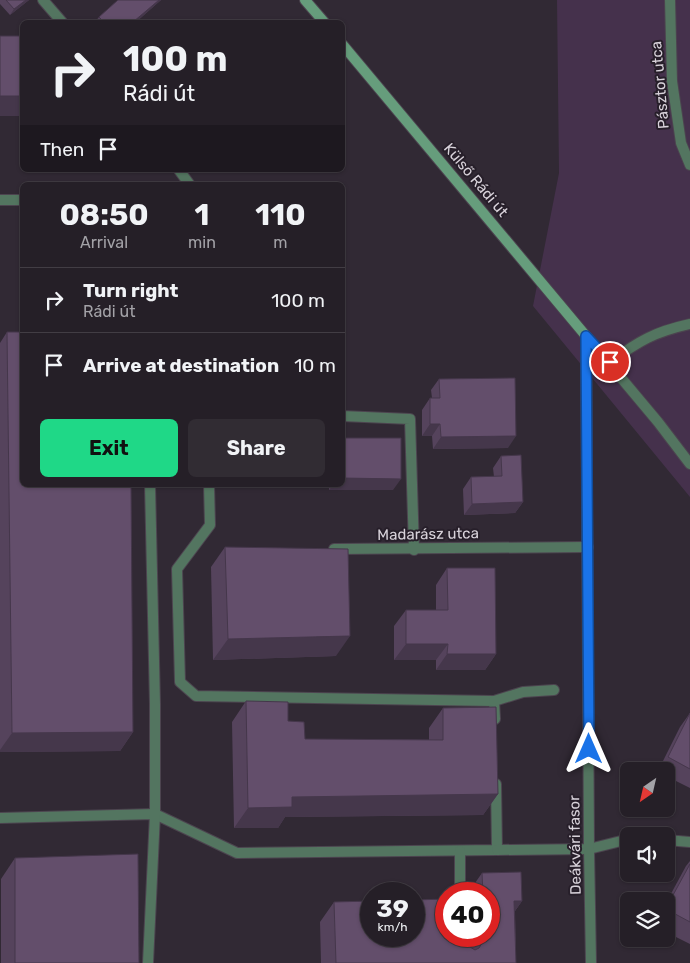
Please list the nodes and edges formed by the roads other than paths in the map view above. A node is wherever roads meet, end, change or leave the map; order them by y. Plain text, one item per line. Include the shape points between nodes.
1 (43, 0) edge
2 (305, 0) edge
3 (670, 0) edge
4 (60, 20) edge
5 (322, 20) edge
6 (345, 48) edge
7 (690, 165) edge
8 (0, 200) edge
9 (20, 200) edge
10 (690, 324) edge
11 (586, 336) junction
12 (610, 362) junction
13 (345, 416) edge
14 (690, 464) edge
15 (150, 487) edge
16 (209, 487) edge
17 (588, 547) junction
18 (327, 549) edge
19 (414, 550) junction
20 (554, 690) dead end
21 (494, 700) junction
22 (495, 730) edge
23 (495, 770) edge
24 (155, 814) junction
25 (0, 818) edge
26 (620, 841) edge
27 (675, 841) edge
28 (690, 842) edge
29 (589, 849) junction
30 (460, 850) junction
31 (496, 850) junction
32 (460, 882) edge
33 (148, 963) edge
34 (592, 963) edge

1 - 4 street
2 - 5 main road
3 - 7 street, Pásztor utca via 672,81 681,143
6 - 11 main road, Külső Rádi út
8 - 9 street
10 - 12 street via 643,339
11 - 12 street
11 - 17 street, Deákvári fasor
12 - 14 street
13 - 19 street via 410,419
15 - 24 street
16 - 21 street via 210,525 177,569 180,682 196,696
17 - 19 street, Madarász utca
17 - 29 street, Deákvári fasor
18 - 19 street, Madarász utca
20 - 21 street via 523,692
21 - 22 street
23 - 31 street
24 - 25 street
24 - 30 street via 237,853
24 - 33 street
26 - 29 street
27 - 28 street
29 - 31 street
29 - 34 street, Deákvári fasor
30 - 31 street
30 - 32 street

